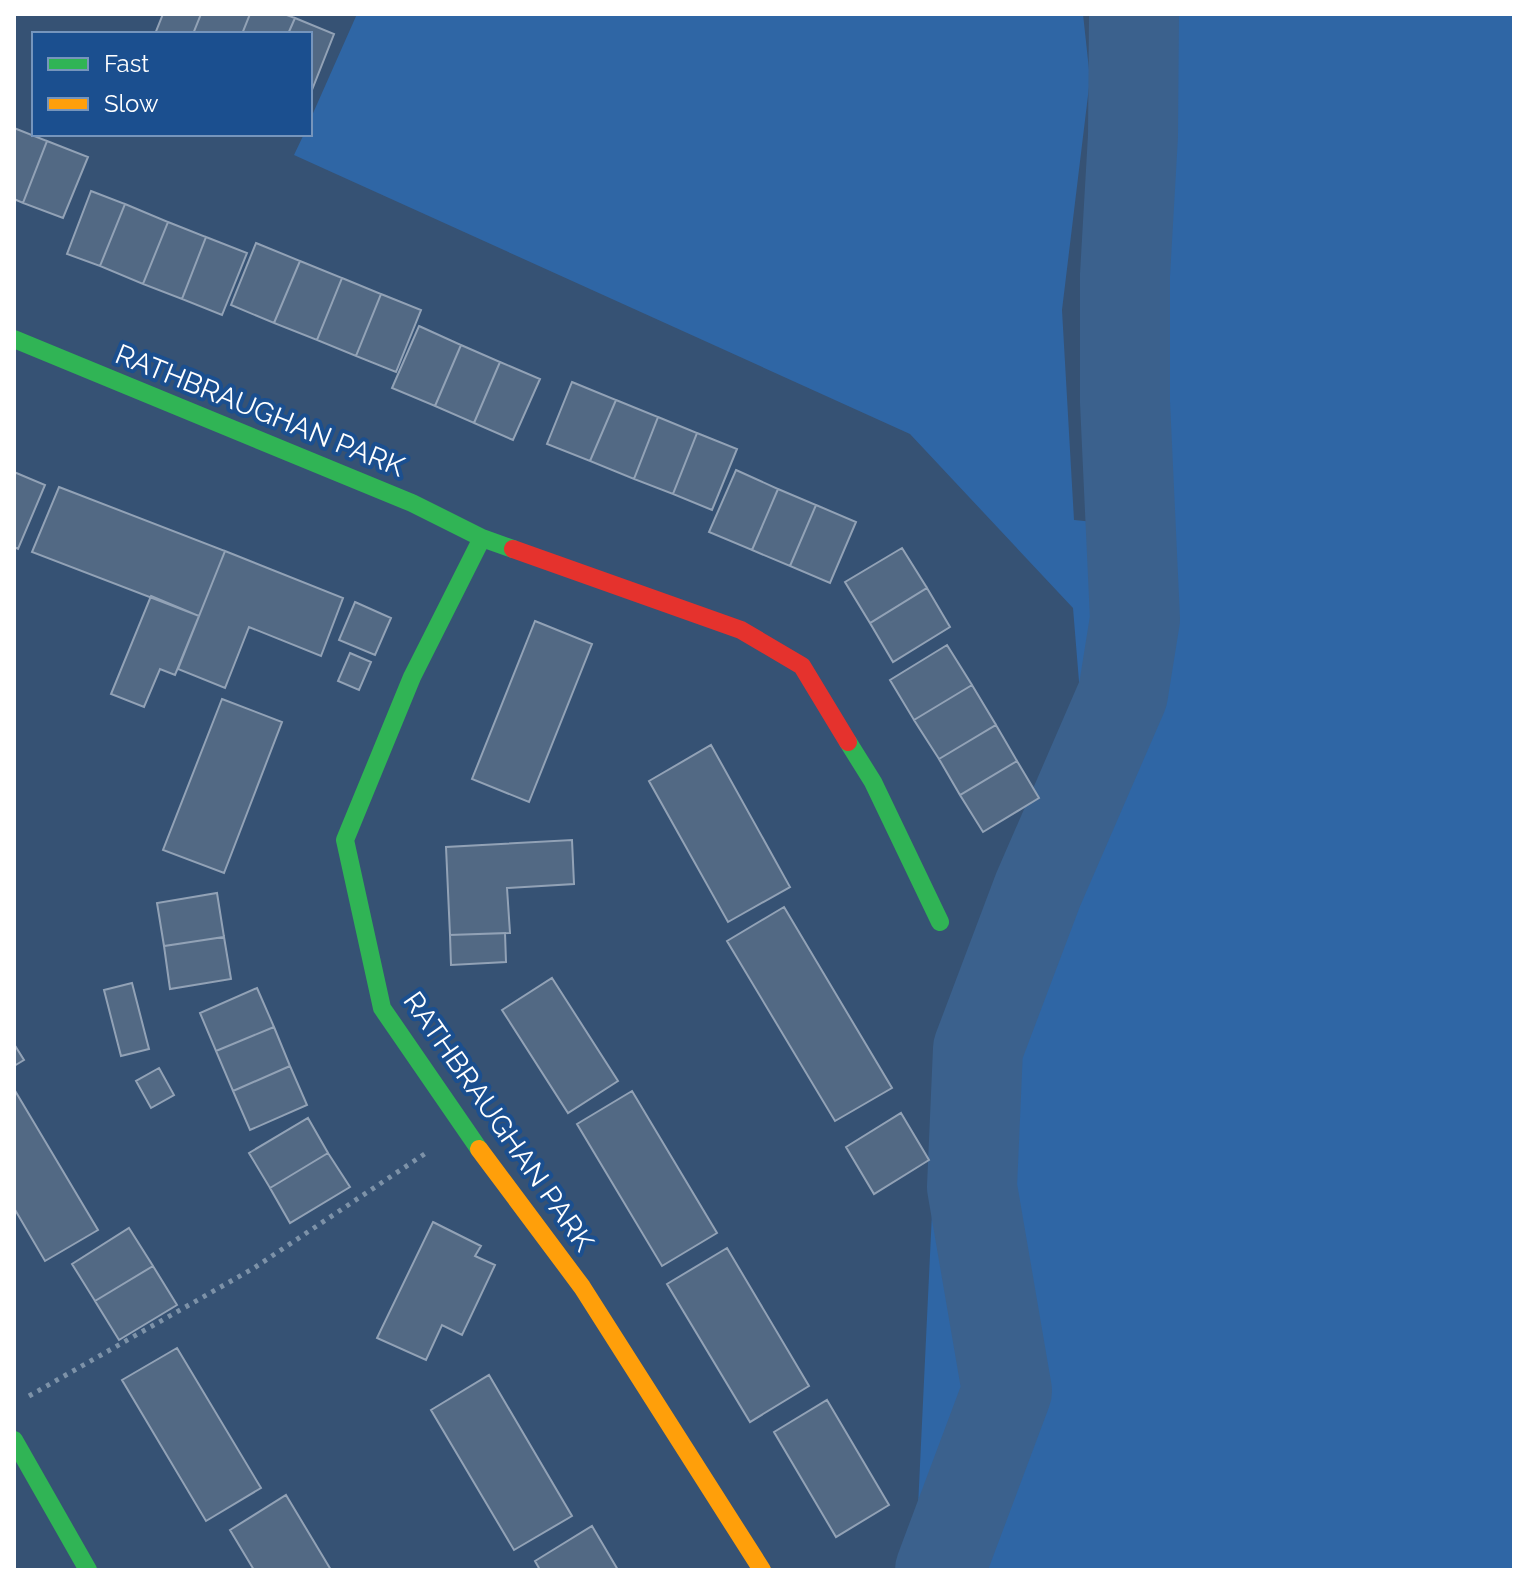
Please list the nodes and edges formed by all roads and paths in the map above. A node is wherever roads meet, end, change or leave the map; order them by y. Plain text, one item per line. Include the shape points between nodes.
1 (14, 339) edge
2 (482, 538) junction
3 (940, 922) dead end
4 (464, 1128) junction
5 (27, 1397) dead end
6 (14, 1440) edge
7 (88, 1570) edge
8 (762, 1570) edge

1 - 2 street, RATHBRAUGHAN PARK via 412,503
2 - 3 street, RATHBRAUGHAN PARK via 741,630 802,666 873,782
2 - 4 street, RATHBRAUGHAN PARK via 412,677 345,840 382,1008
4 - 5 path via 254,1268
4 - 8 street, RATHBRAUGHAN PARK via 582,1287
6 - 7 street

